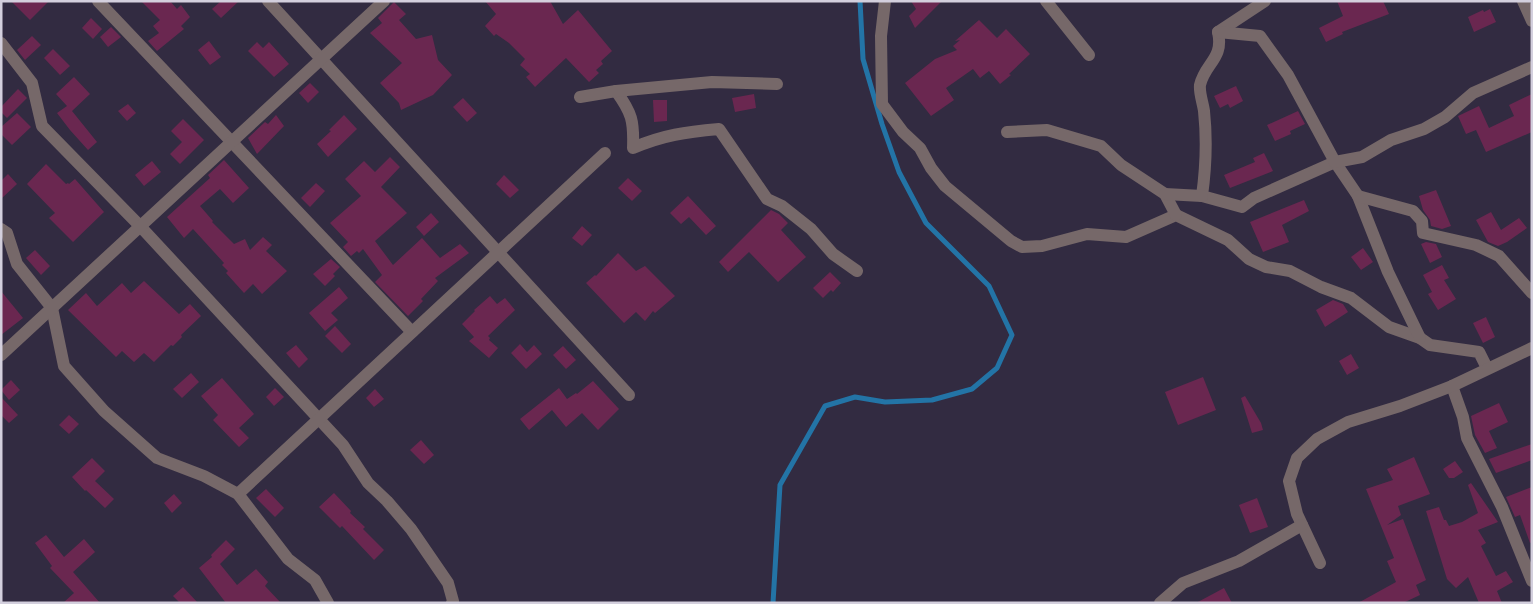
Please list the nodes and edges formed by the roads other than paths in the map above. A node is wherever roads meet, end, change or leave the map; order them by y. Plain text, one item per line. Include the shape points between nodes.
1 (98, 1) edge
2 (268, 1) edge
3 (384, 1) edge
4 (885, 1) edge
5 (1046, 1) edge
6 (1264, 1) edge
7 (1523, 1) edge
8 (1532, 21) edge
9 (1218, 32) junction
10 (1, 44) edge
11 (1089, 55) dead end
12 (321, 59) junction
13 (1532, 67) edge
14 (777, 84) dead end
15 (616, 91) junction
16 (580, 97) dead end
17 (1007, 132) dead end
18 (232, 142) junction
19 (604, 153) dead end
20 (1335, 162) junction
21 (1165, 194) junction
22 (1202, 196) junction
23 (1358, 196) junction
24 (1176, 215) junction
25 (140, 226) junction
26 (1, 229) edge
27 (498, 252) junction
28 (857, 271) dead end
29 (1532, 293) edge
30 (52, 308) junction
31 (412, 332) junction
32 (1420, 338) junction
33 (1532, 348) edge
34 (1, 355) edge
35 (1487, 368) junction
36 (1452, 386) junction
37 (629, 395) dead end
38 (318, 419) junction
39 (238, 494) junction
40 (1302, 524) junction
41 (1320, 563) dead end
42 (1532, 581) edge
43 (328, 603) edge
44 (452, 603) edge
45 (1160, 603) edge

1 - 18 street
2 - 12 street
3 - 12 street
4 - 24 street via 881,36 882,104 920,148 945,186 1011,241 1022,247 1042,246 1087,234 1126,237
5 - 11 street
6 - 9 street
7 - 8 street
9 - 20 street via 1260,36 1288,75
9 - 22 street via 1217,55 1200,86 1206,159
10 - 25 street via 32,83 42,126
12 - 18 street
12 - 27 street
13 - 20 street via 1473,93 1445,117 1424,129 1391,140 1362,158
14 - 15 street via 712,82
15 - 16 street
15 - 28 street via 628,108 634,126 633,148 656,138 719,129 767,199 782,206 811,229 833,254
17 - 21 street via 1047,130 1100,146 1121,165
18 - 25 street
18 - 31 street
19 - 27 street
20 - 22 street via 1254,198 1242,207
20 - 23 street
21 - 22 street
21 - 24 street
23 - 29 street via 1413,211 1422,221 1423,233 1476,246 1499,256
23 - 32 street via 1388,272
24 - 32 street via 1228,240 1249,259 1266,267 1290,271 1351,298 1389,327
25 - 30 street
25 - 38 street
26 - 30 street via 7,233 17,264
27 - 31 street
27 - 37 street
30 - 34 street
30 - 39 street via 64,366 104,411 158,458
31 - 38 street
32 - 35 street via 1430,345 1479,352
33 - 35 street
35 - 36 street
36 - 40 street via 1348,422 1317,439 1297,458 1289,481
36 - 42 street via 1468,438 1502,507
38 - 39 street
38 - 44 street via 343,445 368,483 411,529 448,583
39 - 43 street via 288,559 315,580
40 - 41 street
40 - 45 street via 1239,560 1183,583

